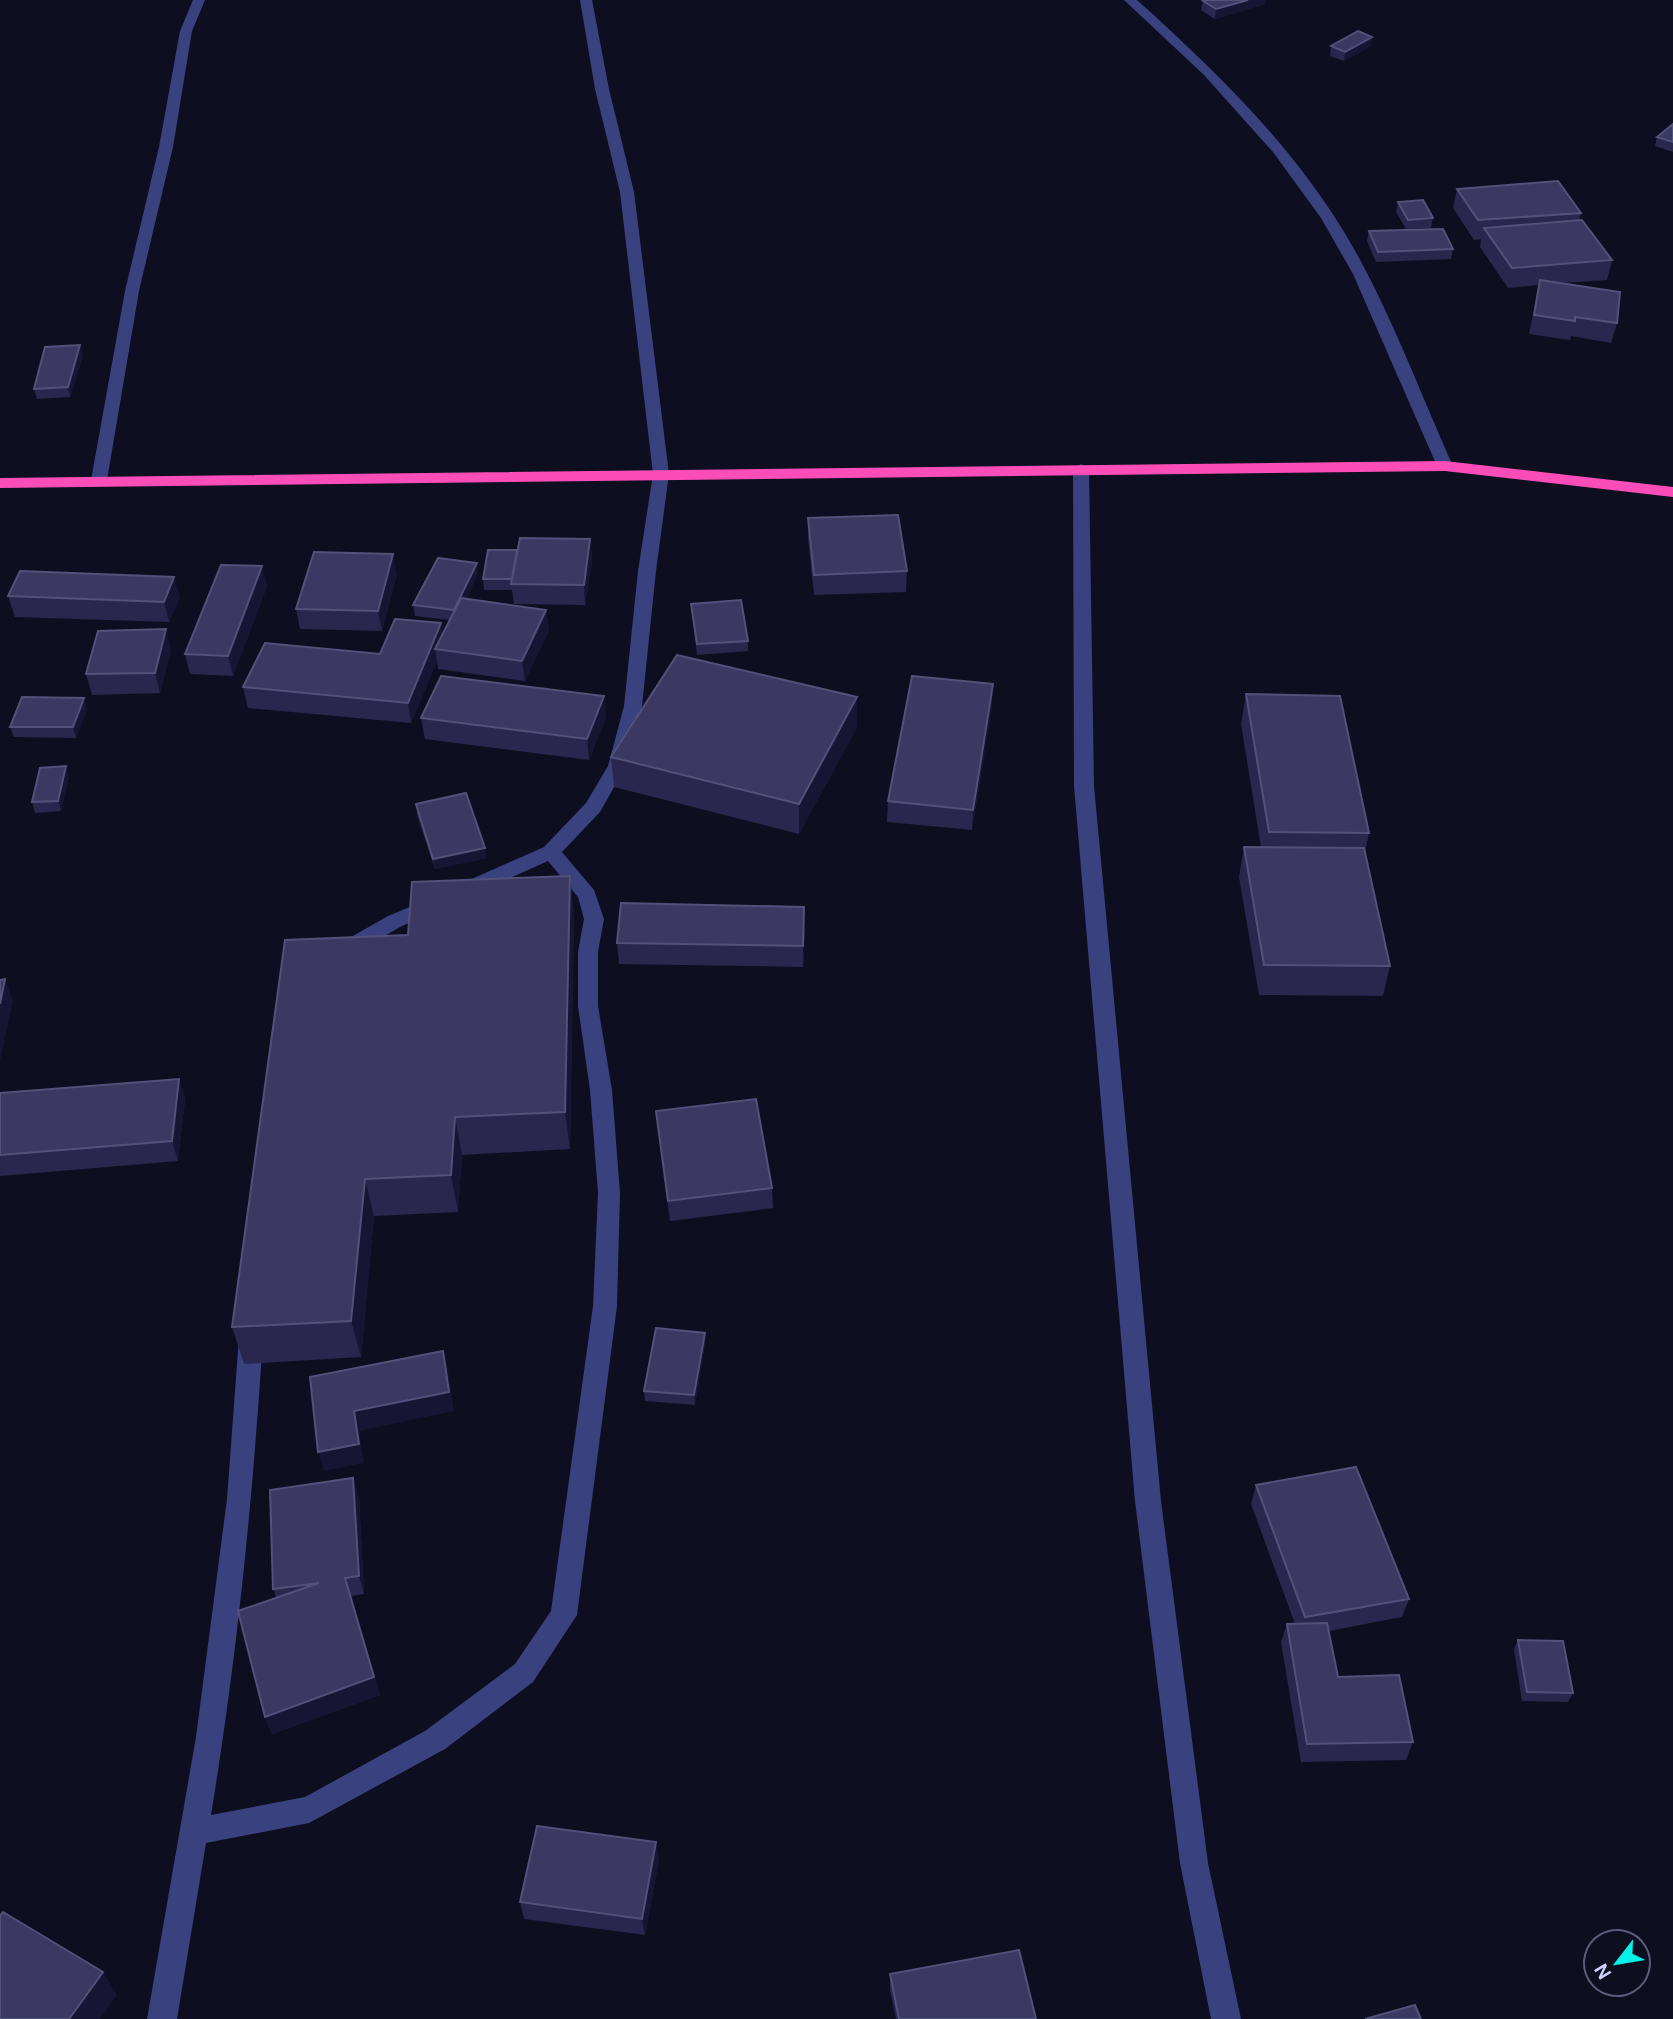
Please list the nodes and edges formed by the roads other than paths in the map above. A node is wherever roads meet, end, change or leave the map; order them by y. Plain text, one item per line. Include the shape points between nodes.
1 (199, 0) edge
2 (586, 0) edge
3 (1130, 0) edge
4 (1445, 466) junction
5 (1081, 469) junction
6 (661, 474) junction
7 (99, 480) junction
8 (0, 483) edge
9 (1673, 492) edge
10 (551, 852) junction
11 (329, 959) edge
12 (253, 1313) edge
13 (194, 1832) junction
14 (162, 2019) edge
15 (1226, 2019) edge

1 - 7 street via 186,31 166,147 132,291
2 - 6 street via 627,192
3 - 4 street via 1209,72 1278,149 1328,217 1360,274
4 - 5 highway
4 - 9 highway
5 - 6 highway
5 - 15 street via 1084,786 1148,1501 1195,1863
6 - 7 highway
6 - 10 street via 633,706 617,766 593,807
7 - 8 highway
10 - 11 street via 396,921
10 - 13 street via 587,895 594,919 587,1006 601,1090 609,1193 605,1306 564,1615 524,1673 435,1740 309,1810
12 - 13 street via 240,1499
13 - 14 street

